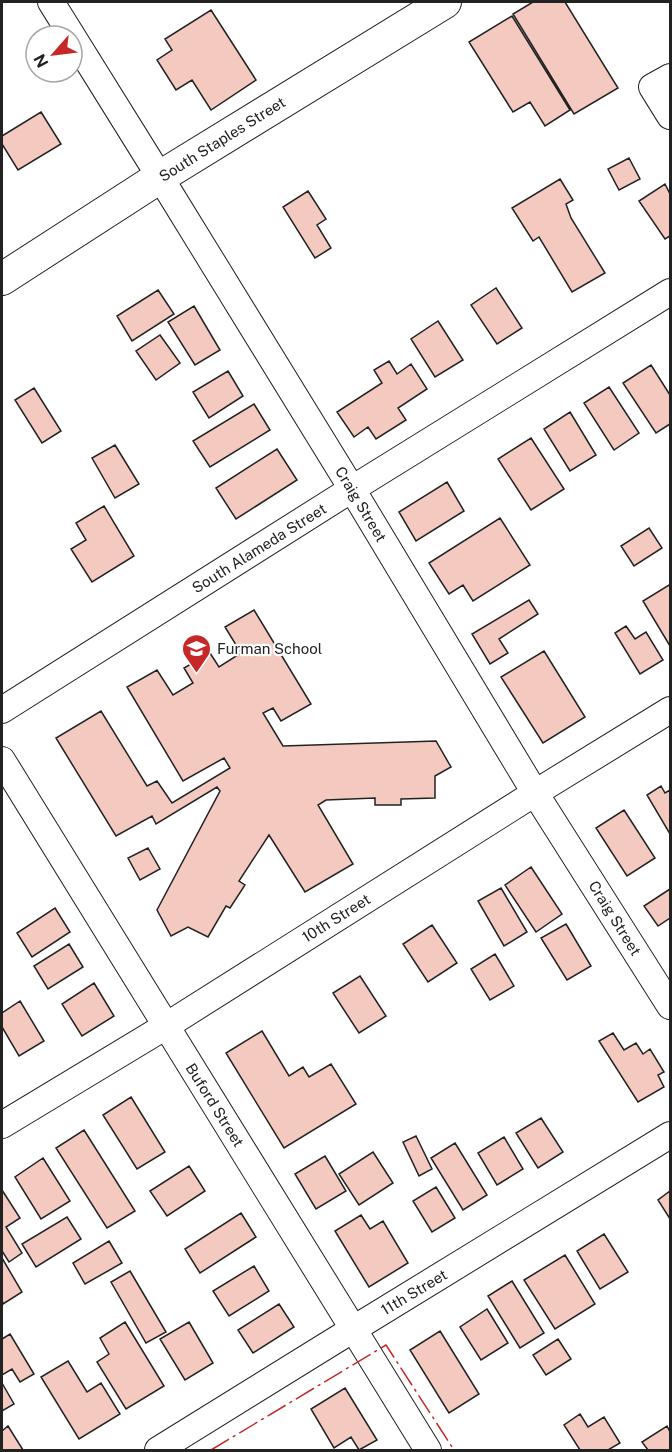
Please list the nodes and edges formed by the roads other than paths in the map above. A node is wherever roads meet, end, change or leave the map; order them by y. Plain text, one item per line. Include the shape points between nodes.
1 (51, 2) edge
2 (445, 2) edge
3 (670, 77) edge
4 (670, 116) edge
5 (160, 177) junction
6 (2, 279) edge
7 (670, 292) edge
8 (352, 489) junction
9 (2, 710) edge
10 (670, 710) edge
11 (2, 760) edge
12 (535, 793) junction
13 (670, 1006) edge
14 (166, 1026) junction
15 (2, 1125) edge
16 (670, 1135) edge
17 (353, 1329) junction
18 (158, 1450) edge
19 (429, 1450) edge

1 - 5 street, Craig Street
2 - 5 main road, South Staples Street
3 - 4 street via 652,87
5 - 6 main road, South Staples Street
5 - 8 street, Craig Street
7 - 8 street, South Alameda Street
8 - 9 street, South Alameda Street
8 - 12 street, Craig Street
10 - 12 street, 10th Street
11 - 14 street, Buford Street
12 - 13 street, Craig Street
12 - 14 street, 10th Street
14 - 15 street, 10th Street
14 - 17 street, Buford Street
16 - 17 street, 11th Street
17 - 18 street, 11th Street
17 - 19 street, Buford Street

